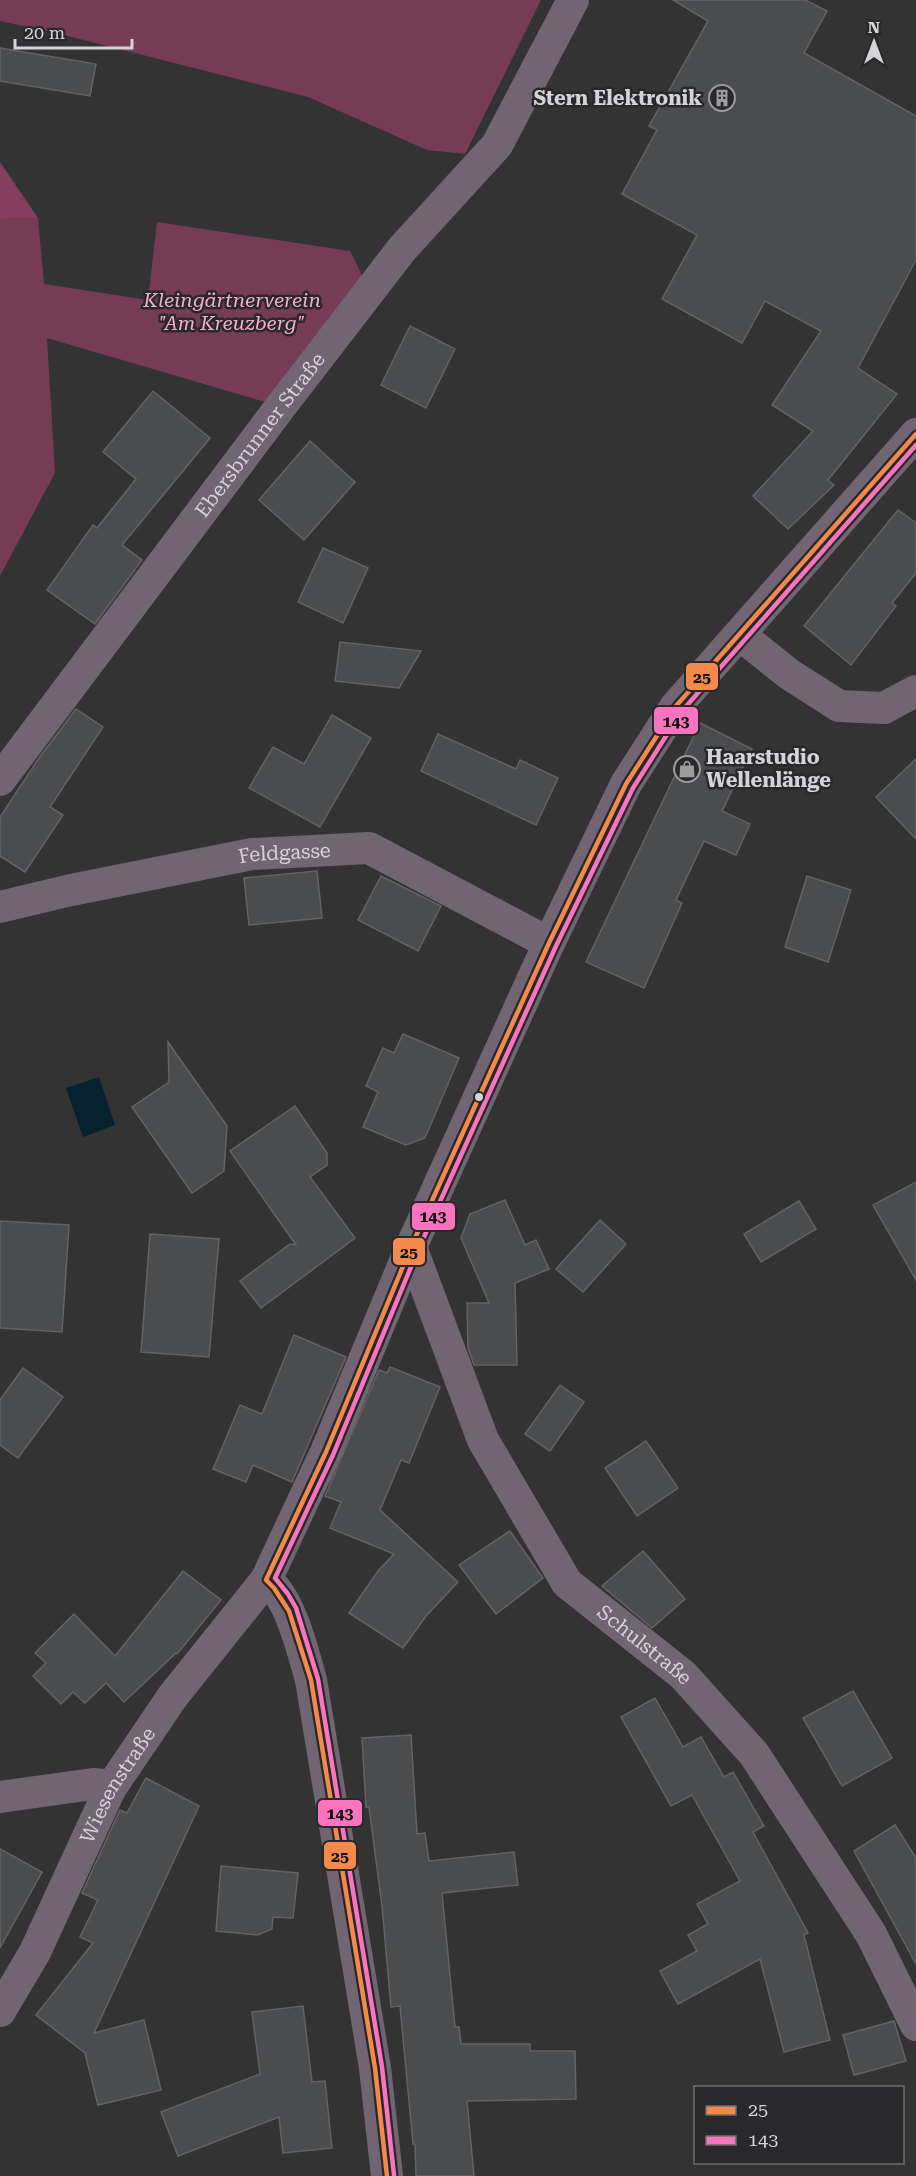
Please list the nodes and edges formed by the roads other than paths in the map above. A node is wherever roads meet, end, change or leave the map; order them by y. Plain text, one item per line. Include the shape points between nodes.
1 (573, 0) edge
2 (916, 434) edge
3 (740, 635) junction
4 (916, 691) edge
5 (0, 780) edge
6 (0, 907) edge
7 (549, 943) junction
8 (411, 1247) junction
9 (266, 1580) junction
10 (110, 1789) junction
11 (0, 1797) edge
12 (0, 2011) edge
13 (916, 2025) edge
14 (387, 2176) edge

1 - 5 street, Ebersbrunner Straße via 497,145 402,249
2 - 3 street, Wiesenstraße
3 - 4 street via 789,674 839,706 884,708
3 - 7 street, Wiesenstraße via 676,706 626,784
6 - 7 street, Feldgasse via 252,854 369,848
7 - 8 street, Wiesenstraße
8 - 9 street, Wiesenstraße via 326,1452
8 - 13 street, Schulstraße via 483,1440 567,1582 683,1675 754,1754 871,1934
9 - 10 street, Wiesenstraße via 173,1696
9 - 14 street via 275,1586 296,1630 311,1680 375,2068
10 - 11 street via 93,1784
10 - 12 street, Wiesenstraße via 35,1952

